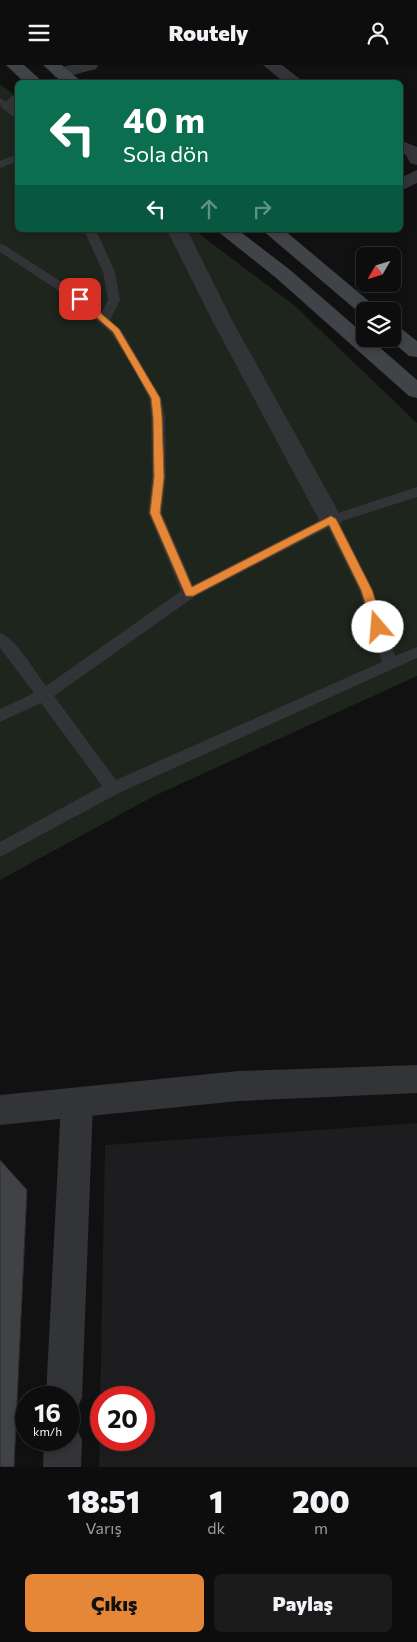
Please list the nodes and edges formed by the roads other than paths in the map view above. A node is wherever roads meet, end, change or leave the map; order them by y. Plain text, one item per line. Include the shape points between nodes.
1 (14, 65) edge
2 (90, 65) edge
3 (271, 65) edge
4 (62, 73) edge
5 (32, 80) edge
6 (293, 80) edge
7 (15, 158) edge
8 (0, 165) edge
9 (417, 176) edge
10 (403, 183) edge
11 (91, 232) edge
12 (178, 232) edge
13 (229, 232) edge
14 (276, 232) edge
15 (0, 247) edge
16 (358, 302) edge
17 (104, 320) junction
18 (401, 338) edge
19 (417, 351) edge
20 (417, 391) edge
21 (417, 492) edge
22 (331, 519) junction
23 (189, 593) junction
24 (0, 639) edge
25 (417, 652) edge
26 (390, 664) junction
27 (44, 695) junction
28 (0, 716) edge
29 (114, 788) junction
30 (0, 850) edge
31 (417, 1079) edge
32 (77, 1103) junction
33 (0, 1110) edge
34 (64, 1386) edge
35 (63, 1451) edge
36 (62, 1467) edge

1 - 5 main road
2 - 4 street
3 - 6 street
7 - 8 lane
9 - 10 street
11 - 17 lane via 109,272 114,300
12 - 22 street via 222,320
13 - 20 main road via 282,273
14 - 16 main road
15 - 17 lane via 80,299
17 - 23 lane via 116,331 155,398 159,477 155,513
18 - 19 main road
21 - 22 lane
22 - 23 lane
22 - 26 lane via 366,590
23 - 27 lane
24 - 27 lane
25 - 26 lane
26 - 29 lane
27 - 28 lane
27 - 29 lane
29 - 30 lane
31 - 32 street via 240,1086
32 - 33 street
32 - 34 street
35 - 36 street

